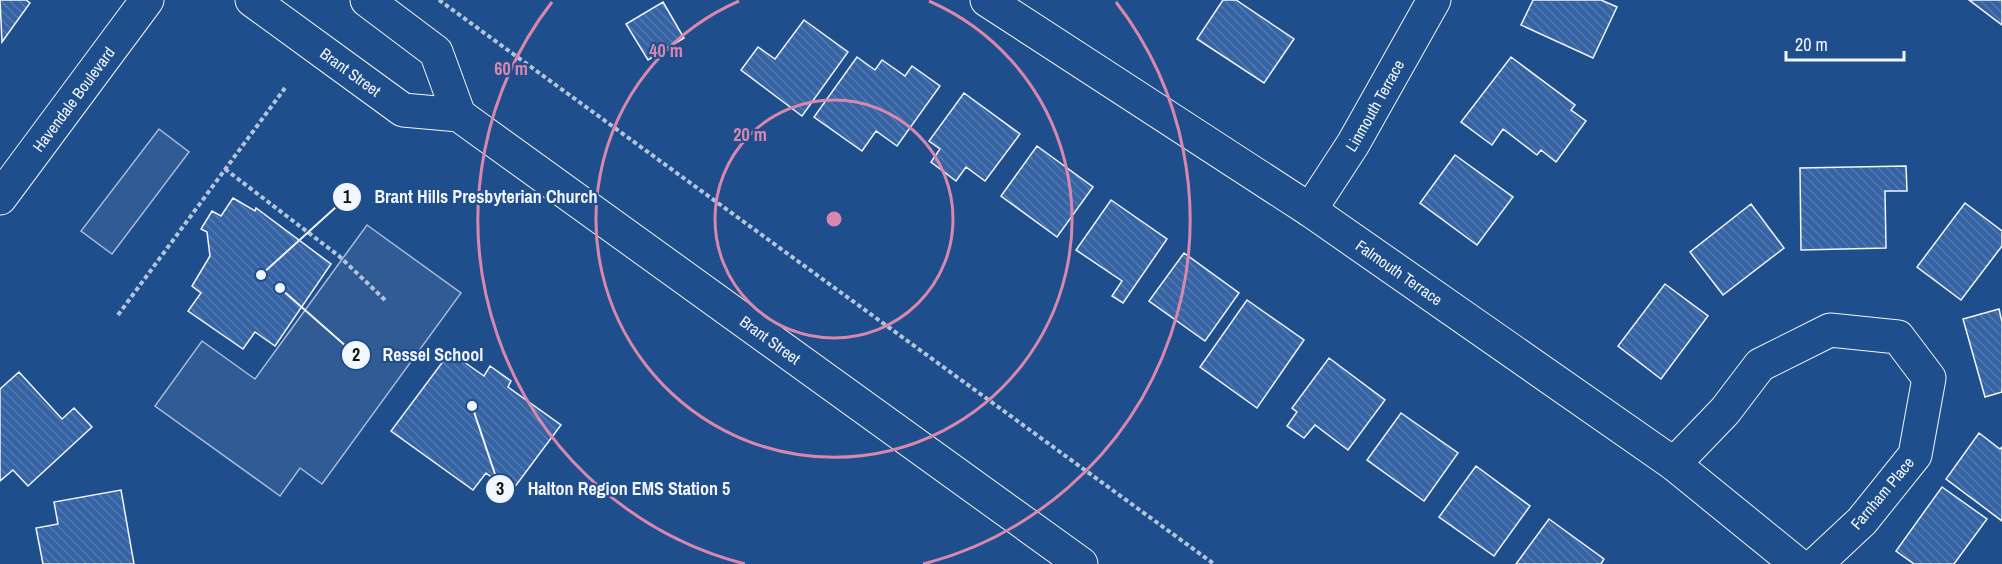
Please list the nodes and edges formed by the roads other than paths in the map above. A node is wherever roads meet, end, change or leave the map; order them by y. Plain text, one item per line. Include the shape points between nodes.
1 (147, 0) edge
2 (252, 0) edge
3 (367, 0) edge
4 (987, 0) edge
5 (1434, 0) edge
6 (459, 115) junction
7 (0, 198) edge
8 (1310, 210) junction
9 (1674, 464) junction
10 (1081, 564) edge
11 (1797, 564) edge
12 (1816, 564) edge

1 - 7 street, Havendale Boulevard
2 - 6 street, Brant Street via 403,110
3 - 6 street via 436,52
4 - 8 street, Falmouth Terrace
5 - 8 street, Linmouth Terrace via 1353,144
6 - 10 street, Brant Street
8 - 9 street, Falmouth Terrace
9 - 11 street, Falmouth Terrace
9 - 12 street, Farnham Place via 1725,411 1760,365 1830,330 1898,337 1929,378 1915,455 1862,521

